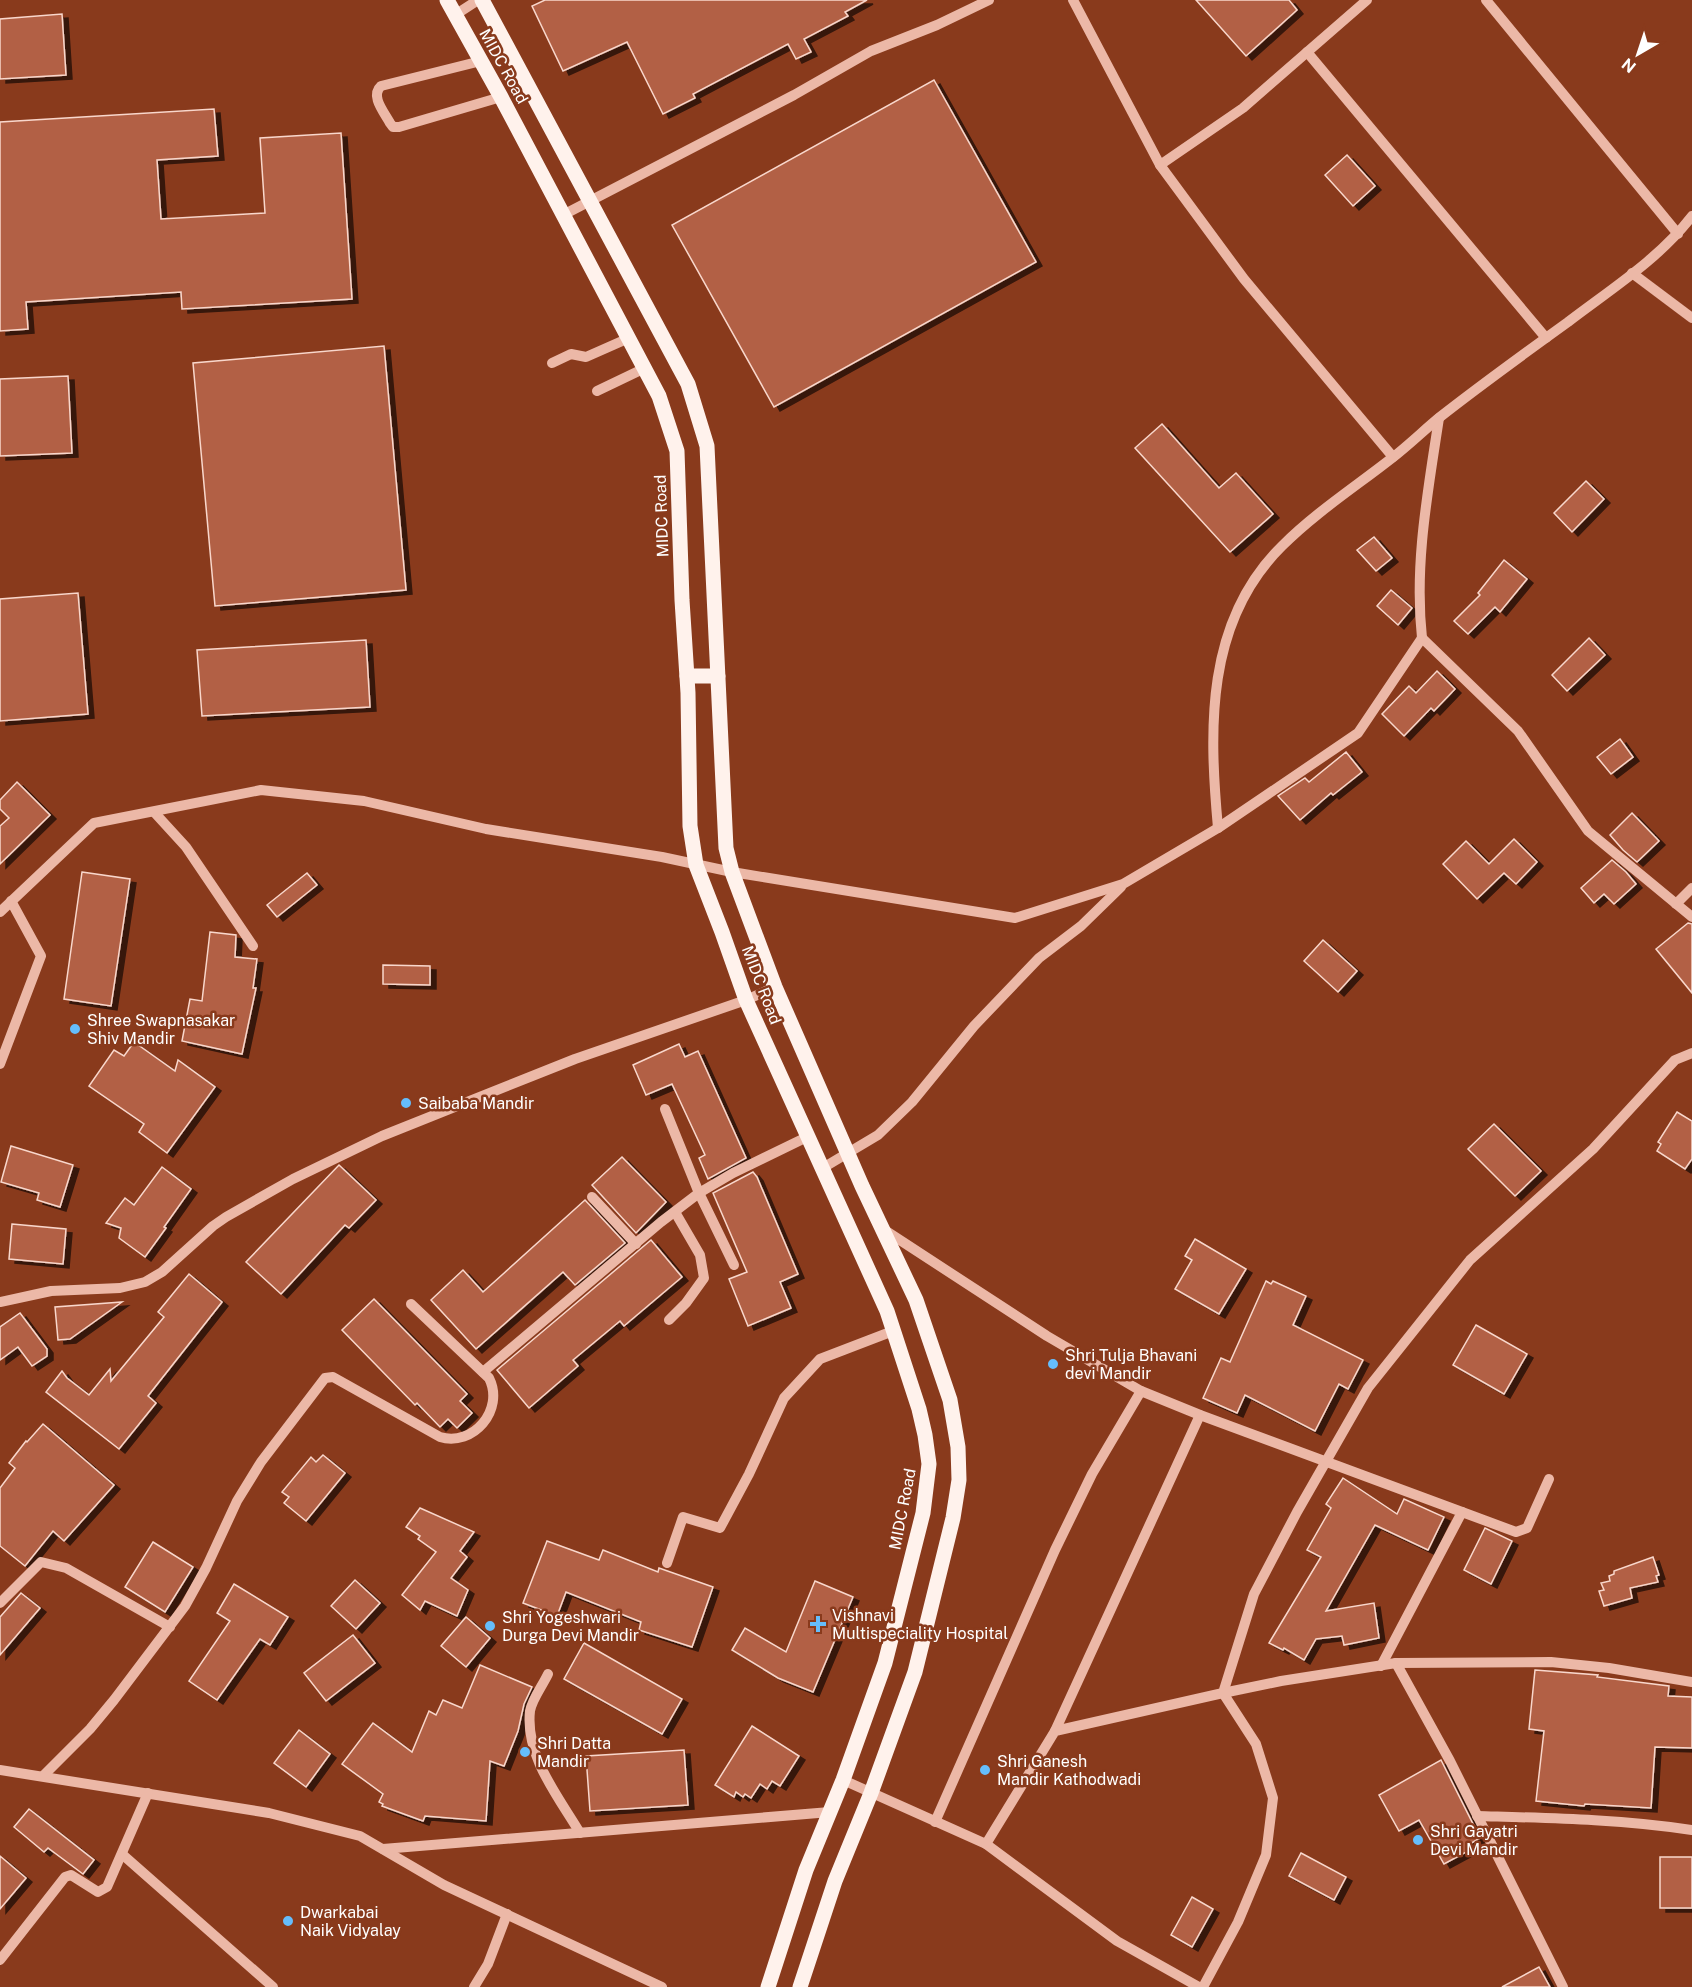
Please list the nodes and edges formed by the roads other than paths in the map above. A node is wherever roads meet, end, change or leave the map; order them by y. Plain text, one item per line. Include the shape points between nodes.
1 (447, 0) edge
2 (478, 0) edge
3 (483, 0) edge
4 (989, 0) edge
5 (1073, 0) edge
6 (1367, 0) edge
7 (1486, 0) edge
8 (455, 15) junction
9 (1307, 52) junction
10 (481, 61) junction
11 (501, 97) junction
12 (1160, 165) junction
13 (590, 201) junction
14 (563, 215) junction
15 (1692, 216) edge
16 (1678, 234) junction
17 (1632, 273) junction
18 (1692, 318) edge
19 (629, 338) junction
20 (1546, 338) junction
21 (552, 363) dead end
22 (645, 368) junction
23 (597, 392) dead end
24 (1438, 418) junction
25 (1393, 457) junction
26 (1422, 638) junction
27 (687, 676) junction
28 (718, 676) junction
29 (154, 812) junction
30 (1218, 828) junction
31 (696, 865) junction
32 (732, 872) junction
33 (1123, 884) junction
34 (1692, 888) edge
35 (11, 901) junction
36 (1676, 904) junction
37 (0, 912) edge
38 (1692, 917) edge
39 (253, 946) dead end
40 (775, 987) junction
41 (746, 1000) junction
42 (1692, 1053) edge
43 (0, 1064) edge
44 (665, 1109) dead end
45 (807, 1137) junction
46 (848, 1153) junction
47 (821, 1168) junction
48 (699, 1193) junction
49 (592, 1197) dead end
50 (675, 1212) junction
51 (883, 1229) junction
52 (636, 1244) junction
53 (734, 1265) dead end
54 (0, 1302) edge
55 (411, 1304) dead end
56 (669, 1320) dead end
57 (893, 1331) junction
58 (483, 1372) junction
59 (1141, 1391) junction
60 (1200, 1415) junction
61 (1326, 1461) junction
62 (1549, 1479) dead end
63 (1462, 1512) junction
64 (667, 1563) dead end
65 (0, 1603) edge
66 (170, 1627) junction
67 (1396, 1663) junction
68 (1381, 1666) junction
69 (549, 1674) dead end
70 (1692, 1682) edge
71 (1223, 1693) junction
72 (1054, 1731) junction
73 (0, 1770) edge
74 (43, 1776) junction
75 (843, 1780) junction
76 (148, 1793) junction
77 (871, 1793) junction
78 (830, 1812) junction
79 (1476, 1816) junction
80 (934, 1822) junction
81 (1692, 1830) edge
82 (580, 1833) junction
83 (986, 1844) junction
84 (383, 1849) junction
85 (123, 1855) junction
86 (507, 1914) junction
87 (0, 1960) edge
88 (273, 1987) edge
89 (474, 1987) edge
90 (662, 1987) edge
91 (768, 1987) edge
92 (800, 1987) edge
93 (1201, 1987) edge
94 (1563, 1987) edge

1 - 8 main road, MIDC Road
2 - 8 street
3 - 13 main road, MIDC Road
4 - 13 street via 871,51
5 - 12 street
6 - 9 street
7 - 16 street
8 - 10 main road, MIDC Road
9 - 12 street via 1243,108
9 - 20 street
10 - 11 main road, MIDC Road
10 - 11 street via 381,86 376,96 393,127
11 - 14 main road, MIDC Road
12 - 25 street via 1244,279
13 - 14 street
13 - 28 main road, MIDC Road via 688,384 707,446
14 - 19 main road, MIDC Road
15 - 16 street
16 - 17 street
17 - 18 street
17 - 20 street
19 - 21 street via 586,357 571,354
19 - 22 main road, MIDC Road
20 - 24 street
22 - 23 street
22 - 27 main road, MIDC Road via 659,396 676,451
24 - 25 street
24 - 26 street via 1420,551
25 - 30 street via 1322,510 1281,547 1252,583 1234,617 1221,657 1213,706 1212,762
26 - 30 street via 1358,733
26 - 36 street via 1518,731 1588,831
27 - 28 main road
27 - 31 main road, MIDC Road via 690,826
28 - 32 main road, MIDC Road via 726,848
29 - 31 street via 261,790 364,801 486,829 662,856
29 - 35 street via 94,823
29 - 39 street via 186,847
30 - 33 street
31 - 32 street
31 - 41 main road, MIDC Road
32 - 33 street via 1015,918
32 - 40 main road, MIDC Road
33 - 46 street via 1082,926 1039,958 974,1026 912,1102 878,1135
34 - 36 street
35 - 37 street
35 - 43 street via 41,956
36 - 38 street
40 - 41 street
40 - 46 main road, MIDC Road
41 - 45 main road, MIDC Road
41 - 54 street via 575,1059 382,1136 226,1217 145,1282 120,1288 51,1291
42 - 61 street via 1675,1060 1593,1149 1470,1260 1368,1388
44 - 48 street
45 - 47 main road, MIDC Road
45 - 48 street
46 - 47 street
46 - 51 main road, MIDC Road
47 - 57 main road, MIDC Road
48 - 50 street
48 - 53 street
49 - 52 street
50 - 52 street
50 - 56 street via 700,1255 704,1278
51 - 59 street via 1047,1336
51 - 77 main road, MIDC Road via 916,1300 950,1400 959,1480 915,1672
52 - 58 street
55 - 58 street
57 - 64 street via 820,1359 784,1398 720,1528 683,1517
57 - 75 main road, MIDC Road via 919,1409 929,1464 923,1513 885,1663
58 - 66 street via 494,1387 487,1417 471,1435 450,1440 333,1377 326,1378 261,1462 237,1501 206,1568
59 - 60 street
59 - 80 street via 1092,1474 1055,1550
60 - 61 street
60 - 72 street
61 - 63 street
61 - 71 street via 1254,1594
62 - 63 street via 1527,1528 1507,1530
63 - 68 street
65 - 66 street via 41,1562 66,1568
66 - 74 street via 90,1729
67 - 68 street
67 - 70 street via 1551,1662
67 - 79 street
68 - 71 street
69 - 82 street via 530,1709 531,1737 539,1765
71 - 72 street
71 - 93 street via 1256,1744 1273,1798 1266,1855 1238,1922
72 - 83 street
73 - 74 street
74 - 76 street
75 - 77 street
75 - 78 main road, MIDC Road
76 - 84 street via 269,1813 360,1836
76 - 85 street
77 - 80 street
77 - 92 main road, MIDC Road via 835,1881
78 - 82 street
78 - 91 main road, MIDC Road via 806,1870
79 - 81 street via 1586,1819
79 - 94 street
80 - 83 street
82 - 84 street
83 - 93 street via 1117,1941
84 - 86 street via 444,1885
85 - 87 street via 104,1891 98,1892 71,1875 65,1877
85 - 88 street
86 - 89 street via 488,1964
86 - 90 street

